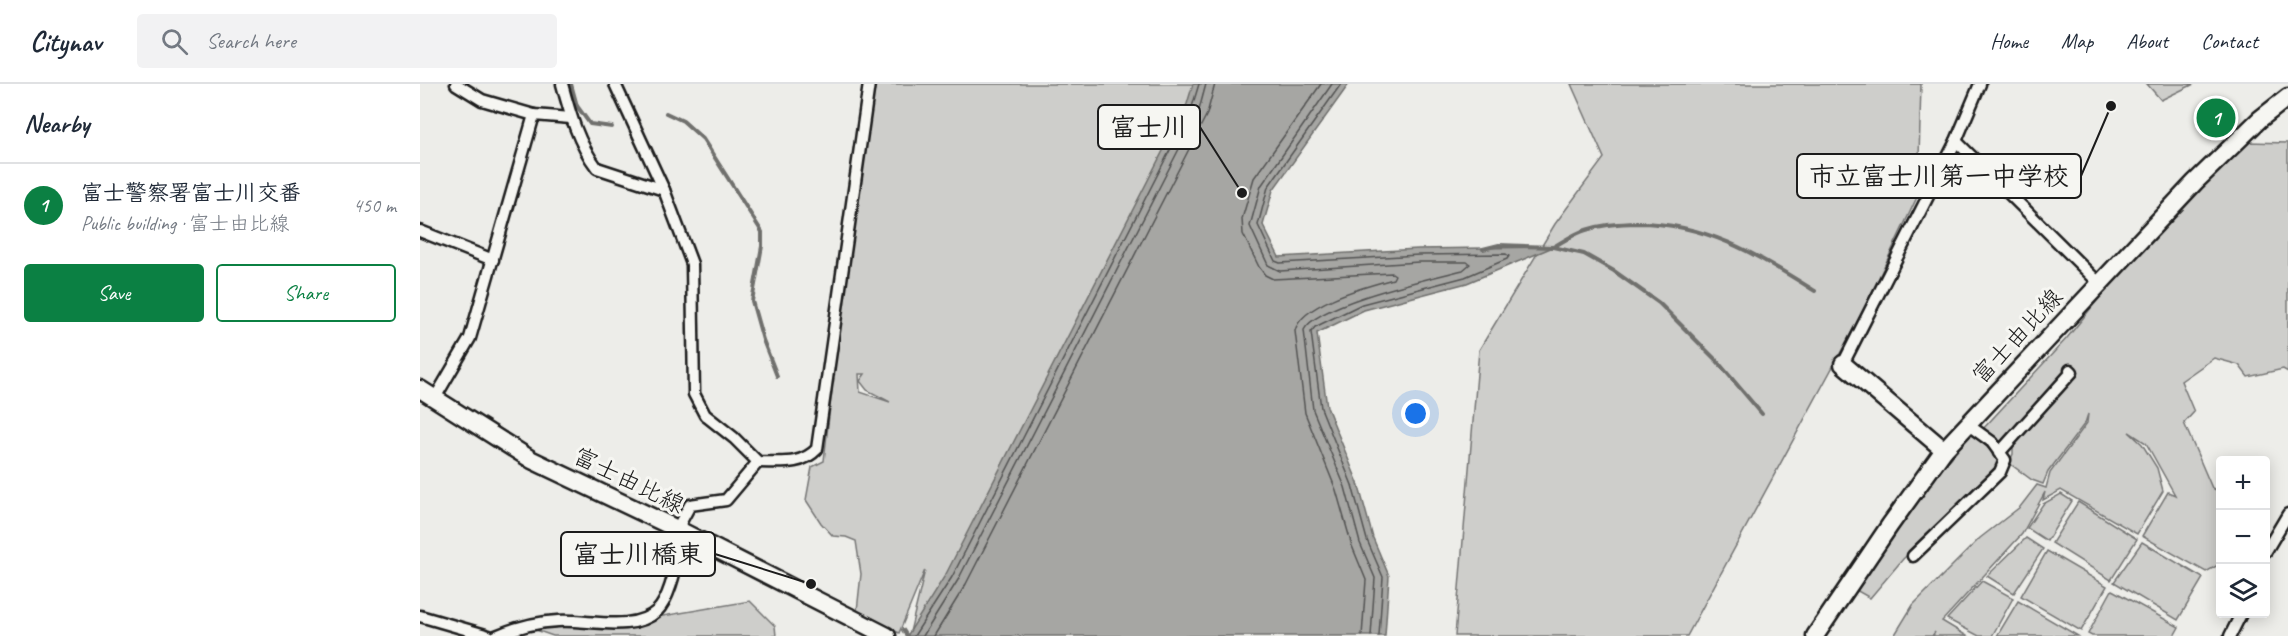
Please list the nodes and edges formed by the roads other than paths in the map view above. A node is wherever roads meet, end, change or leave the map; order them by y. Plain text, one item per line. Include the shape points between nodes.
1 (456, 84) edge
2 (562, 84) edge
3 (615, 84) edge
4 (869, 84) edge
5 (1980, 84) edge
6 (2288, 98) edge
7 (534, 115) junction
8 (571, 118) junction
9 (1956, 141) junction
10 (664, 190) junction
11 (420, 231) edge
12 (493, 260) junction
13 (2099, 283) junction
14 (1843, 364) joint
15 (2070, 370) dead end
16 (420, 389) edge
17 (435, 398) junction
18 (1967, 424) junction
19 (1944, 450) junction
20 (1999, 453) junction
21 (758, 462) junction
22 (2288, 514) edge
23 (680, 531) junction
24 (2270, 543) edge
25 (1912, 556) dead end
26 (420, 616) edge
27 (2239, 618) edge
28 (1820, 634) edge
29 (489, 636) edge
30 (496, 636) edge
31 (887, 636) edge
32 (2230, 636) edge

1 - 7 street via 482,100
2 - 8 street
3 - 10 street
4 - 21 street via 817,449 808,459 796,462
5 - 9 street
6 - 13 main road, 富士由比線 via 2260,119 2195,182
7 - 8 street
7 - 12 street
8 - 10 street via 597,168
9 - 13 street
9 - 14 street
10 - 21 street via 692,264 694,394 705,415
11 - 12 street
12 - 17 street via 470,338
13 - 18 main road, 富士由比線
14 - 19 main road
15 - 20 street
16 - 17 main road, 富士由比線
17 - 23 main road, 富士由比線 via 532,460
18 - 19 main road, 富士由比線
18 - 20 street via 1992,442
19 - 28 main road, 富士由比線
20 - 25 street via 2005,460 2000,472
21 - 23 street via 726,500 690,506
22 - 24 street
23 - 30 street via 667,594 657,611 631,624 560,621 515,627
23 - 31 main road, 富士由比線
26 - 29 street
27 - 32 street

